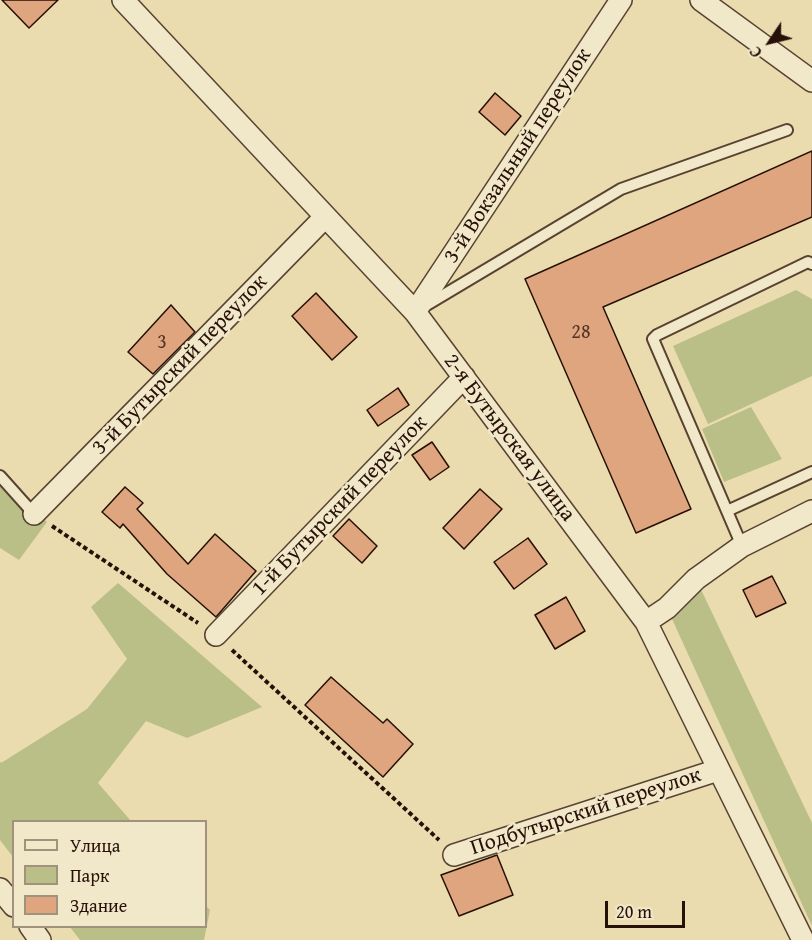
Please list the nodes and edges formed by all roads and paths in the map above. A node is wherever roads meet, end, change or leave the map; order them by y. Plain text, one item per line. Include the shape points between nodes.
1 (123, 0) edge
2 (621, 0) edge
3 (701, 0) edge
4 (812, 81) edge
5 (787, 130) dead end
6 (325, 217) junction
7 (812, 264) edge
8 (415, 312) junction
9 (464, 377) junction
10 (812, 472) edge
11 (0, 477) edge
12 (727, 511) junction
13 (812, 511) edge
14 (34, 514) junction
15 (742, 546) junction
16 (646, 622) junction
17 (216, 635) junction
18 (718, 770) junction
19 (454, 855) joint
20 (0, 889) edge
21 (12, 904) edge
22 (31, 928) edge
23 (40, 940) edge
24 (803, 940) edge

1 - 6 street, 2-я Бутырская улица
2 - 8 street, 3-й Вокзальный переулок
3 - 4 street
5 - 8 lane via 621,189
6 - 8 street, 2-я Бутырская улица
6 - 14 street, 3-й Бутырский переулок
7 - 12 lane via 808,262 653,339
8 - 9 street, 2-я Бутырская улица
9 - 16 street, 2-я Бутырская улица
9 - 17 street, 1-й Бутырский переулок
10 - 12 lane
11 - 14 lane
12 - 15 lane
13 - 15 street
14 - 17 path
15 - 16 street
16 - 18 street, 2-я Бутырская улица
17 - 19 path
18 - 19 street, Подбутырский переулок
18 - 24 street, 2-я Бутырская улица
20 - 21 street
22 - 23 street

